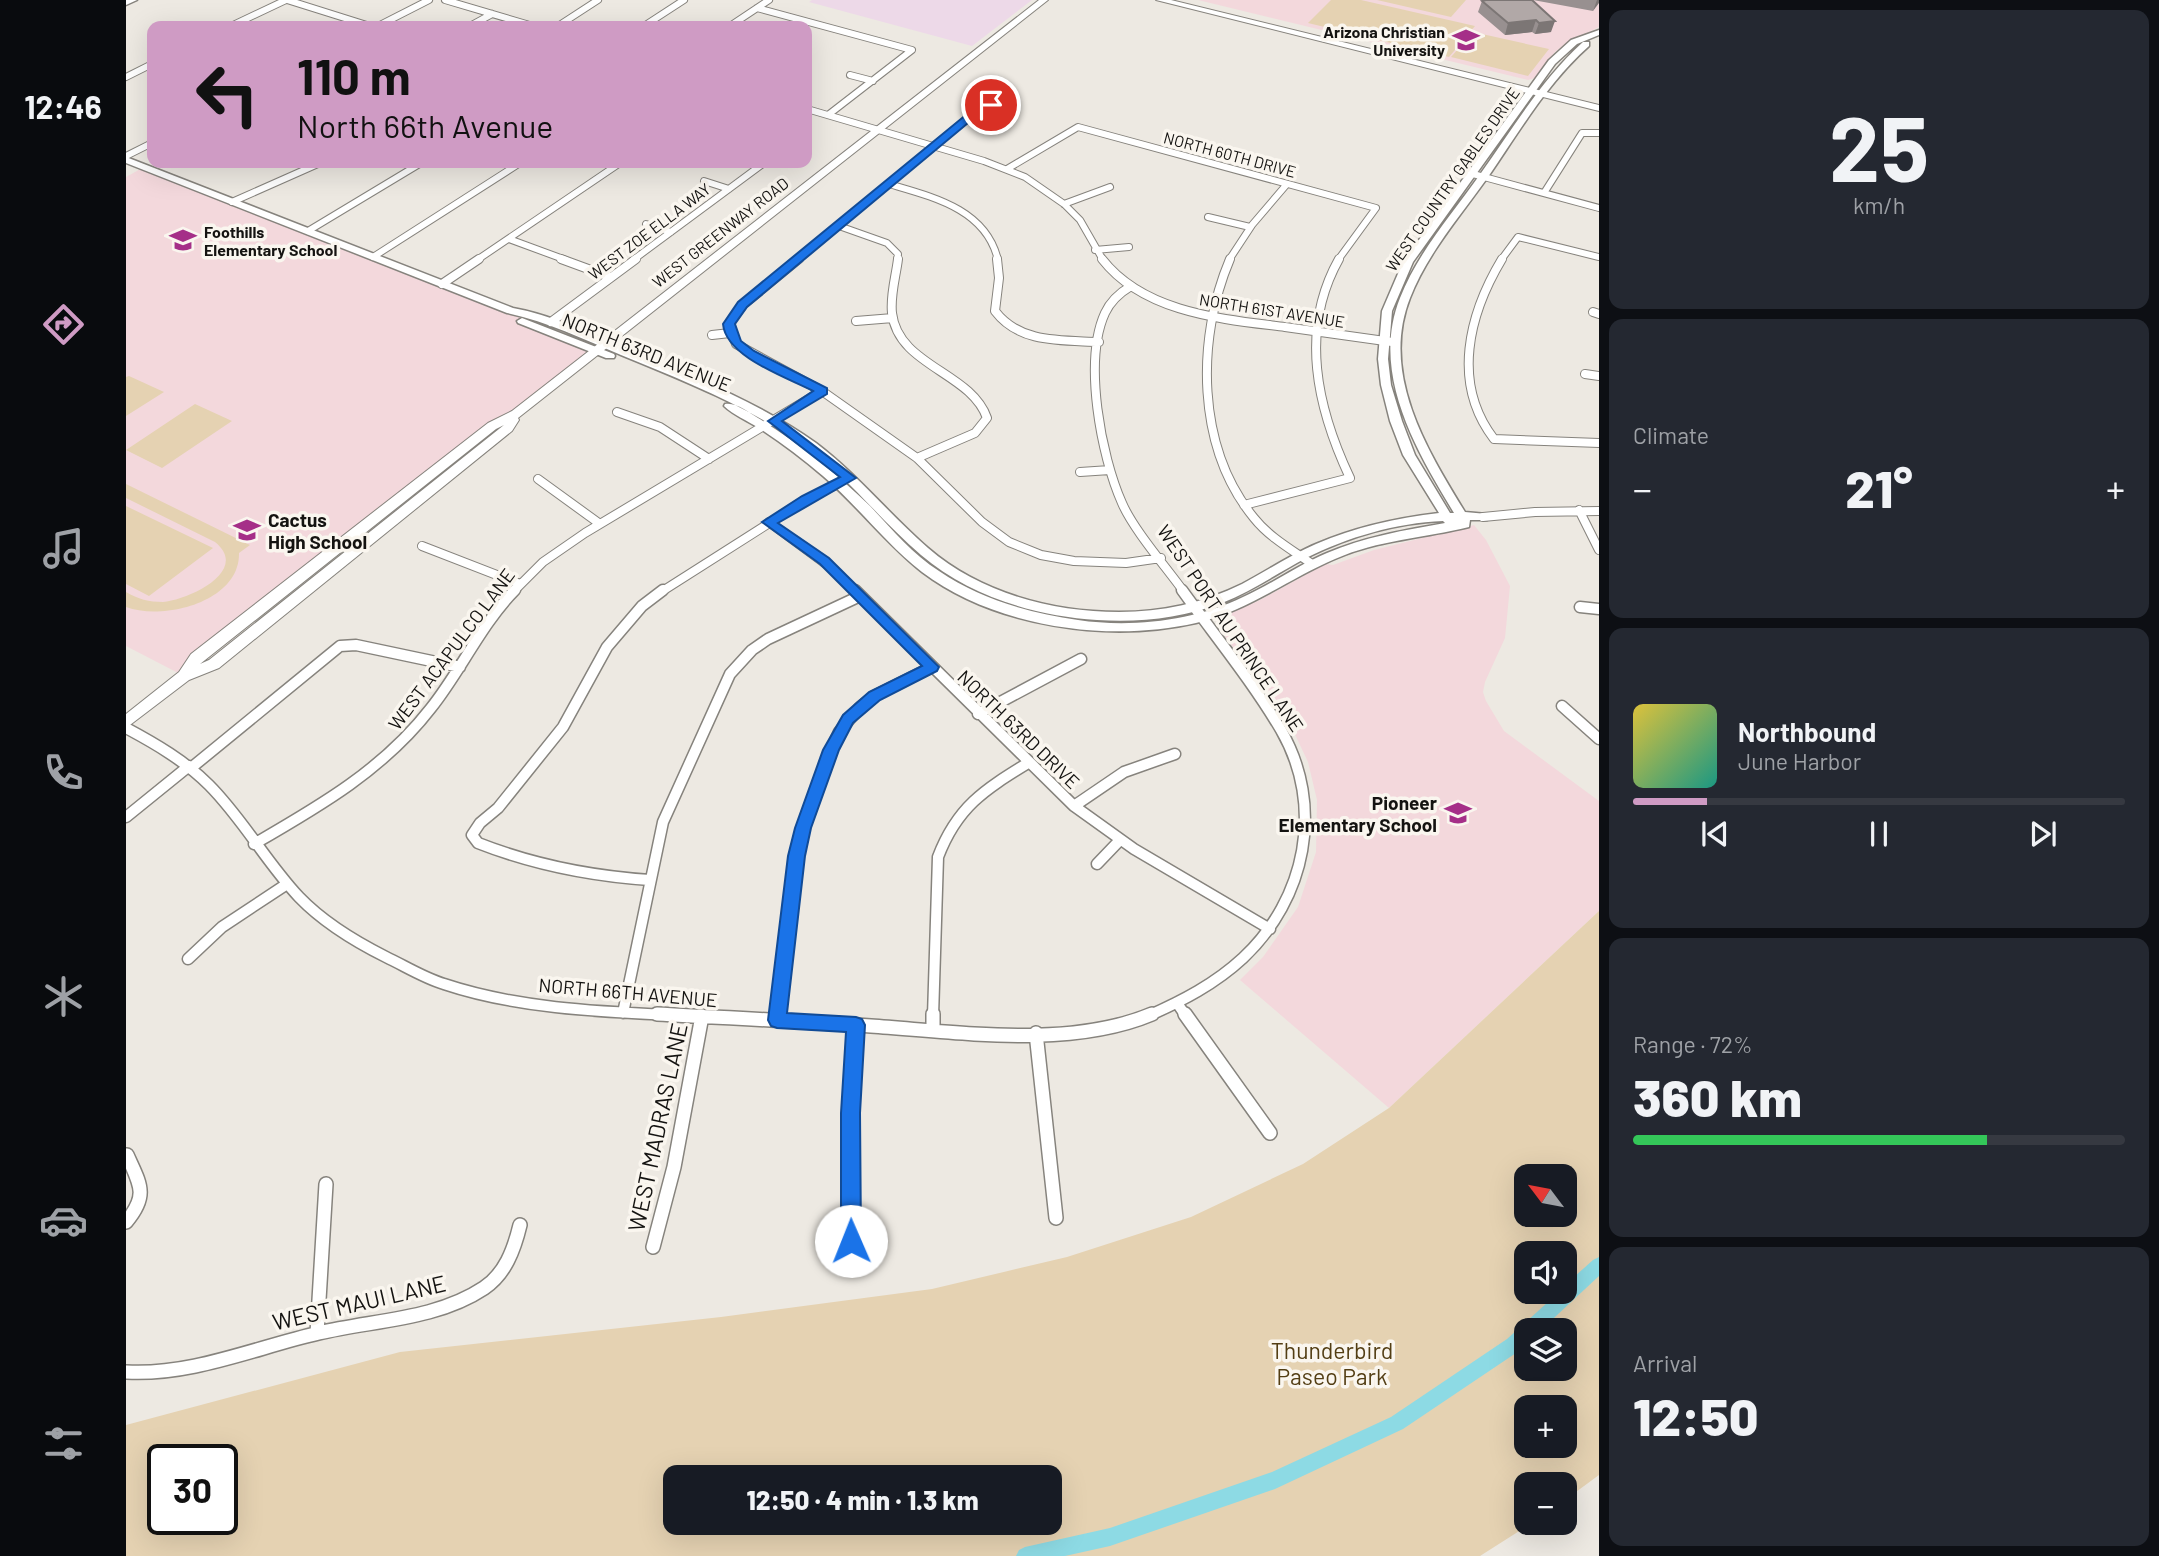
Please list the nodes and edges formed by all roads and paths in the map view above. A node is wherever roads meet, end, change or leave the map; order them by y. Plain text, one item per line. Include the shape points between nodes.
1 (133, 0) edge
2 (287, 0) edge
3 (429, 0) edge
4 (444, 0) edge
5 (596, 0) edge
6 (684, 0) edge
7 (769, 0) edge
8 (1044, 0) edge
9 (1160, 0) edge
10 (126, 3) edge
11 (1189, 3) edge
12 (757, 8) junction
13 (492, 14) junction
14 (242, 21) edge
15 (354, 21) edge
16 (388, 21) edge
17 (479, 21) edge
18 (516, 21) edge
19 (565, 21) edge
20 (652, 21) edge
21 (738, 21) edge
22 (805, 21) edge
23 (812, 23) edge
24 (1599, 34) edge
25 (147, 66) edge
26 (850, 75) dead end
27 (126, 76) edge
28 (873, 81) junction
29 (1540, 90) junction
30 (1599, 102) edge
31 (991, 105) dead end
32 (1599, 108) edge
33 (812, 110) edge
34 (828, 115) junction
35 (878, 130) junction
36 (1599, 133) edge
37 (147, 146) edge
38 (934, 146) junction
39 (126, 158) edge
40 (147, 167) edge
41 (150, 168) edge
42 (305, 168) edge
43 (413, 168) edge
44 (512, 168) edge
45 (613, 168) edge
46 (757, 168) edge
47 (1007, 169) junction
48 (1478, 176) junction
49 (704, 181) dead end
50 (889, 184) junction
51 (1287, 184) junction
52 (1110, 187) dead end
53 (729, 189) junction
54 (1544, 193) junction
55 (232, 202) junction
56 (1064, 204) junction
57 (1599, 208) edge
58 (1209, 217) dead end
59 (646, 224) dead end
60 (839, 226) junction
61 (1250, 227) junction
62 (308, 231) junction
63 (671, 232) junction
64 (509, 239) junction
65 (1129, 247) dead end
66 (1095, 250) junction
67 (373, 257) junction
68 (1599, 257) edge
69 (610, 277) junction
70 (442, 284) junction
71 (1131, 286) junction
72 (511, 311) junction
73 (1211, 317) junction
74 (893, 318) junction
75 (856, 321) dead end
76 (551, 322) junction
77 (1315, 331) junction
78 (730, 333) junction
79 (712, 335) dead end
80 (1099, 342) junction
81 (1389, 342) junction
82 (601, 347) junction
83 (1585, 374) dead end
84 (1599, 376) edge
85 (822, 391) junction
86 (617, 412) dead end
87 (769, 424) junction
88 (1599, 443) edge
89 (709, 458) junction
90 (917, 458) junction
91 (1110, 470) junction
92 (1080, 471) dead end
93 (538, 479) dead end
94 (844, 480) junction
95 (1244, 505) junction
96 (1579, 510) junction
97 (1599, 511) edge
98 (1483, 517) joint
99 (1464, 520) junction
100 (769, 522) junction
101 (1449, 522) junction
102 (600, 524) junction
103 (360, 538) joint
104 (422, 546) dead end
105 (1599, 550) edge
106 (1161, 558) junction
107 (1306, 560) junction
108 (520, 584) junction
109 (860, 596) junction
110 (1580, 607) dead end
111 (1599, 609) edge
112 (1198, 612) junction
113 (1081, 659) dead end
114 (460, 667) junction
115 (932, 667) junction
116 (184, 676) joint
117 (1562, 706) dead end
118 (978, 714) junction
119 (126, 722) edge
120 (126, 728) edge
121 (1597, 734) edge
122 (1175, 754) dead end
123 (1028, 763) junction
124 (190, 767) junction
125 (1074, 806) junction
126 (126, 817) edge
127 (1120, 840) junction
128 (254, 844) junction
129 (1097, 864) dead end
130 (650, 880) junction
131 (287, 884) junction
132 (1270, 929) junction
133 (188, 959) dead end
134 (1177, 1003) junction
135 (623, 1013) junction
136 (702, 1016) junction
137 (777, 1020) junction
138 (856, 1025) junction
139 (933, 1030) junction
140 (1036, 1033) junction
141 (1270, 1133) dead end
142 (127, 1155) edge
143 (326, 1184) dead end
144 (1056, 1217) dead end
145 (126, 1222) edge
146 (520, 1225) dead end
147 (653, 1247) dead end
148 (851, 1259) dead end
149 (317, 1333) junction
150 (126, 1372) edge

1 - 10 street
2 - 14 street
2 - 15 street
3 - 16 street
4 - 13 street
5 - 19 street
6 - 20 street
7 - 12 street
8 - 35 main road, WEST GREENWAY ROAD
9 - 11 main road
11 - 29 main road
12 - 21 street
12 - 22 street
13 - 17 street
13 - 18 street
23 - 28 street via 912,50
24 - 29 street, WEST COUNTRY GABLES DRIVE via 1584,36 1565,48 1552,62
25 - 27 street
26 - 28 street
28 - 34 street
29 - 30 main road
29 - 32 main road
29 - 48 street, WEST COUNTRY GABLES DRIVE
31 - 38 street via 976,111
33 - 34 street, NORTH 61ST AVENUE
34 - 35 street, NORTH 61ST AVENUE
35 - 38 street, NORTH 61ST AVENUE
35 - 82 main road, WEST GREENWAY ROAD
36 - 54 street via 1586,131
37 - 39 street
38 - 47 street, NORTH 61ST AVENUE
38 - 50 street
39 - 40 street, NORTH 63RD AVENUE
41 - 55 street, NORTH 63RD AVENUE
42 - 55 street
43 - 62 street
44 - 67 street
45 - 64 street
46 - 53 street, WEST ZOE ELLA WAY
47 - 51 street, NORTH 60TH DRIVE via 1078,127
47 - 56 street, NORTH 61ST AVENUE
48 - 54 street
48 - 81 street, WEST COUNTRY GABLES DRIVE via 1402,272 1390,299
49 - 53 street
50 - 60 street
50 - 80 street via 947,203 983,227 996,247 1000,269 995,311 1008,326 1028,335
51 - 61 street
51 - 77 street, NORTH 60TH DRIVE via 1376,208 1334,268 1321,298
52 - 56 street
53 - 63 street, WEST ZOE ELLA WAY
54 - 57 street
55 - 62 street, NORTH 63RD AVENUE
56 - 66 street, NORTH 61ST AVENUE via 1080,220
58 - 61 street
59 - 63 street
60 - 74 street via 887,243 898,254
60 - 78 street via 743,305 729,324
61 - 73 street via 1225,269
62 - 67 street, NORTH 63RD AVENUE
63 - 69 street, WEST ZOE ELLA WAY
64 - 69 street
64 - 70 street
65 - 66 street
66 - 71 street, NORTH 61ST AVENUE
67 - 70 street, NORTH 63RD AVENUE
68 - 88 street via 1518,237 1481,294 1468,338 1472,387 1494,439
69 - 76 street, WEST ZOE ELLA WAY
70 - 72 street, NORTH 63RD AVENUE
71 - 73 street, NORTH 61ST AVENUE
71 - 80 street, WEST PORT AU PRINCE LANE via 1105,314
72 - 76 street, NORTH 63RD AVENUE
72 - 82 street, NORTH 63RD AVENUE via 516,318
73 - 77 street, NORTH 61ST AVENUE
73 - 95 street via 1206,349 1212,423
74 - 75 street
74 - 90 street via 906,345 980,400 986,413 975,433
76 - 82 street, NORTH 63RD AVENUE
77 - 81 street, NORTH 61ST AVENUE
77 - 95 street via 1323,408 1332,443 1350,478
78 - 79 street
78 - 85 street via 750,354
80 - 91 street, WEST PORT AU PRINCE LANE via 1098,406
81 - 99 street, WEST COUNTRY GABLES DRIVE via 1409,421 1430,468
81 - 101 street, WEST COUNTRY GABLES DRIVE via 1386,386 1403,440
82 - 87 street, NORTH 63RD AVENUE
82 - 103 main road, WEST GREENWAY ROAD via 516,415 508,428
83 - 84 street
85 - 87 street, WEST ACAPULCO LANE
85 - 90 street
86 - 89 street via 660,427
87 - 89 street, WEST ACAPULCO LANE
87 - 94 street, NORTH 63RD AVENUE
89 - 102 street, WEST ACAPULCO LANE
90 - 106 street via 982,522 1019,546 1074,561 1126,563
91 - 92 street
91 - 106 street, WEST PORT AU PRINCE LANE via 1123,506
93 - 102 street
94 - 100 street
94 - 112 street, NORTH 63RD AVENUE via 923,566 992,603 1046,619 1096,626 1142,626
95 - 107 street via 1264,529
96 - 97 street, NORTH 63RD AVENUE
96 - 98 street, NORTH 63RD AVENUE
96 - 105 street
98 - 99 street, NORTH 63RD AVENUE
99 - 101 street, NORTH 63RD AVENUE
100 - 109 street, NORTH 63RD DRIVE via 824,561
100 - 130 street via 665,589 626,622 563,727 524,780 472,835 478,842 551,869
101 - 107 street, NORTH 63RD AVENUE
102 - 108 street, WEST ACAPULCO LANE via 555,553
103 - 116 main road, WEST GREENWAY ROAD via 214,664
104 - 108 street
106 - 112 street, WEST PORT AU PRINCE LANE
107 - 112 street, NORTH 63RD AVENUE via 1245,595
108 - 114 street, WEST ACAPULCO LANE
109 - 115 street, NORTH 63RD DRIVE
109 - 130 street via 768,639 730,674 670,801
110 - 111 street
112 - 132 street, WEST PORT AU PRINCE LANE via 1281,730 1304,797 1301,863
113 - 118 street
114 - 124 street via 356,645 340,646
114 - 128 street, WEST ACAPULCO LANE via 431,709 388,756 337,796
115 - 118 street, NORTH 63RD DRIVE
115 - 137 street via 860,707 831,750 796,856
116 - 119 main road, WEST GREENWAY ROAD
117 - 121 street
118 - 123 street, NORTH 63RD DRIVE
120 - 124 street, NORTH 66TH AVENUE
122 - 125 street via 1124,772
123 - 125 street, NORTH 63RD DRIVE
123 - 139 street via 972,798 946,832 938,857
124 - 126 street
124 - 128 street, NORTH 66TH AVENUE via 222,799
125 - 127 street, NORTH 63RD DRIVE
127 - 129 street
127 - 132 street, NORTH 63RD DRIVE
128 - 131 street, NORTH 66TH AVENUE
130 - 135 street
131 - 133 street via 217,928
131 - 135 street, NORTH 66TH AVENUE via 312,910 356,943 444,985 535,1003
132 - 134 street, WEST PORT AU PRINCE LANE via 1230,970
134 - 140 street, WEST PORT AU PRINCE LANE via 1110,1027
134 - 141 street
135 - 136 street, NORTH 66TH AVENUE
136 - 137 street, NORTH 66TH AVENUE
136 - 147 street, WEST MADRAS LANE via 688,1102
137 - 138 street, NORTH 66TH AVENUE
138 - 139 street, NORTH 66TH AVENUE
138 - 148 street
139 - 140 street, WEST PORT AU PRINCE LANE
140 - 144 street
142 - 145 street via 144,1194
143 - 149 street
146 - 149 street, WEST MAUI LANE via 504,1269 484,1288 441,1308
149 - 150 street, WEST MAUI LANE via 165,1371

